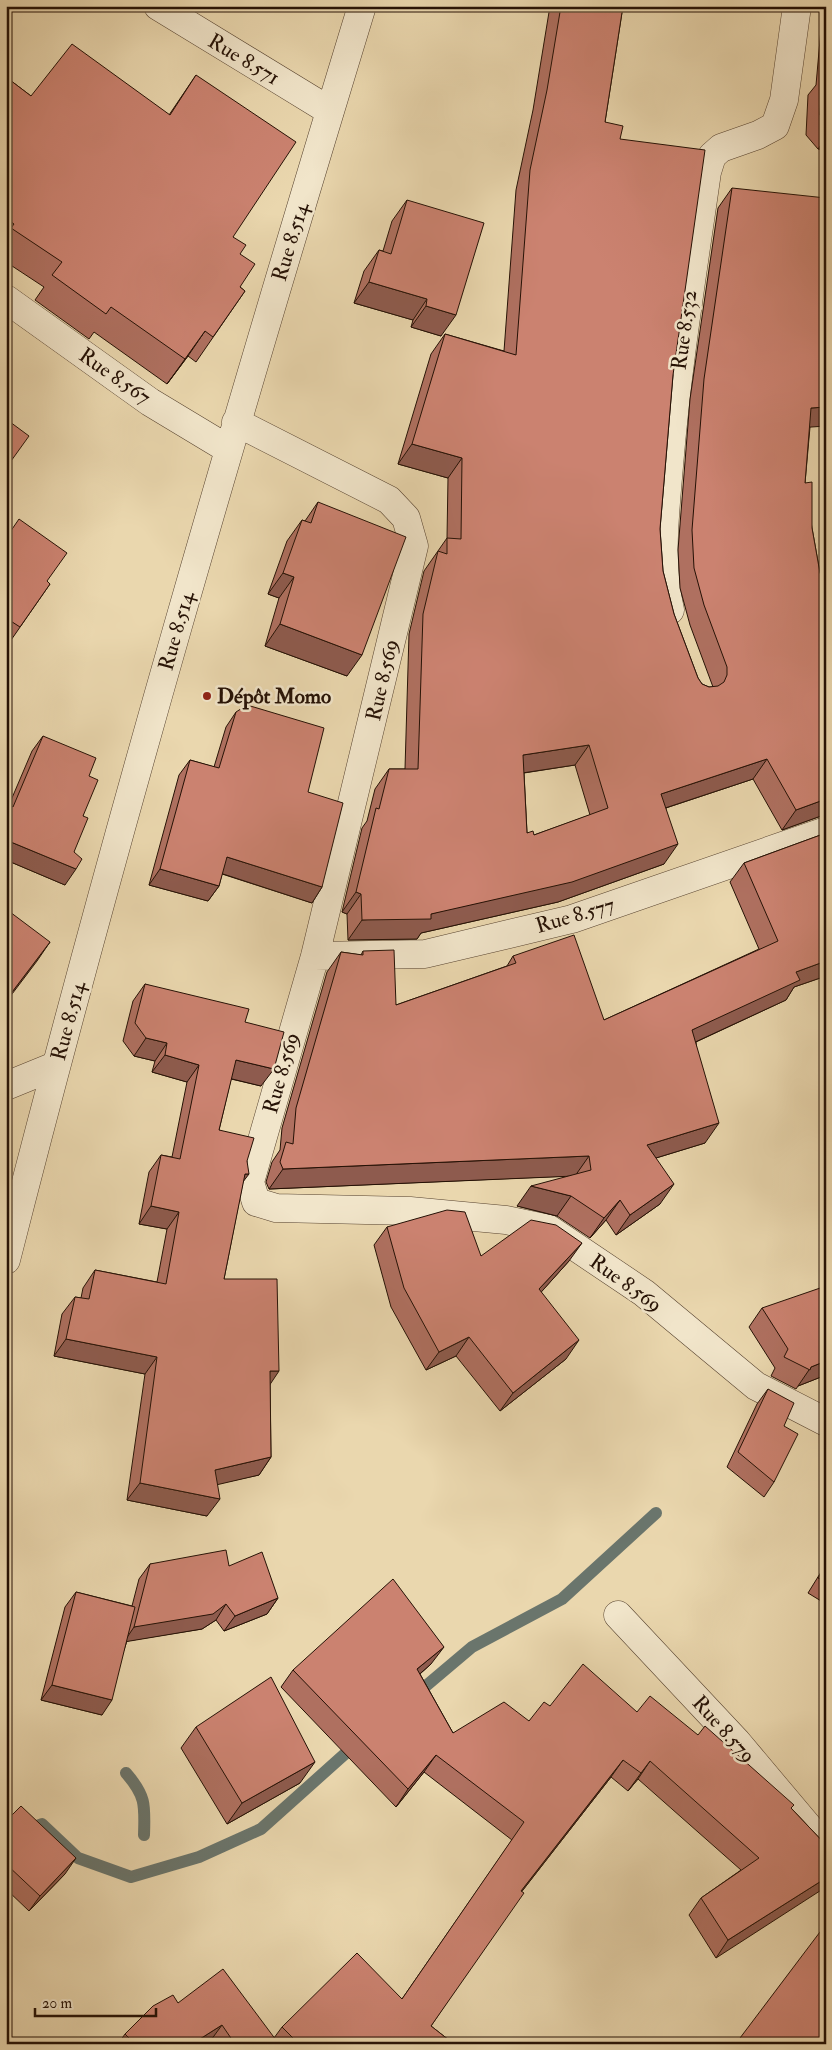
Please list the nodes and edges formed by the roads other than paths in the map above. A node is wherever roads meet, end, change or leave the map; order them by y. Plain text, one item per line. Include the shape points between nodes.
1 (158, 6) edge
2 (362, 6) edge
3 (797, 6) edge
4 (330, 111) junction
5 (6, 299) edge
6 (236, 422) junction
7 (228, 449) junction
8 (675, 630) edge
9 (826, 831) edge
10 (315, 956) junction
11 (55, 1066) junction
12 (6, 1086) edge
13 (6, 1260) edge
14 (826, 1422) edge
15 (618, 1615) dead end
16 (826, 1848) edge

1 - 4 street, Rue 8.571
2 - 4 street, Rue 8.514
3 - 8 street, Rue 8.532 via 784,100 775,126 758,136 721,148 712,156 707,172 674,397 662,550 665,590
4 - 6 street, Rue 8.514
5 - 7 street, Rue 8.567 via 150,402
6 - 7 street, Rue 8.514
6 - 10 street, Rue 8.569 via 389,500 406,518 414,546
7 - 11 street, Rue 8.514
9 - 10 street, Rue 8.577 via 572,919 425,954
10 - 14 street, Rue 8.569 via 250,1182 256,1202 276,1208 420,1212 506,1220 549,1229 644,1293 756,1386
11 - 12 street
11 - 13 street, Rue 8.514
15 - 16 street, Rue 8.579 via 737,1742

